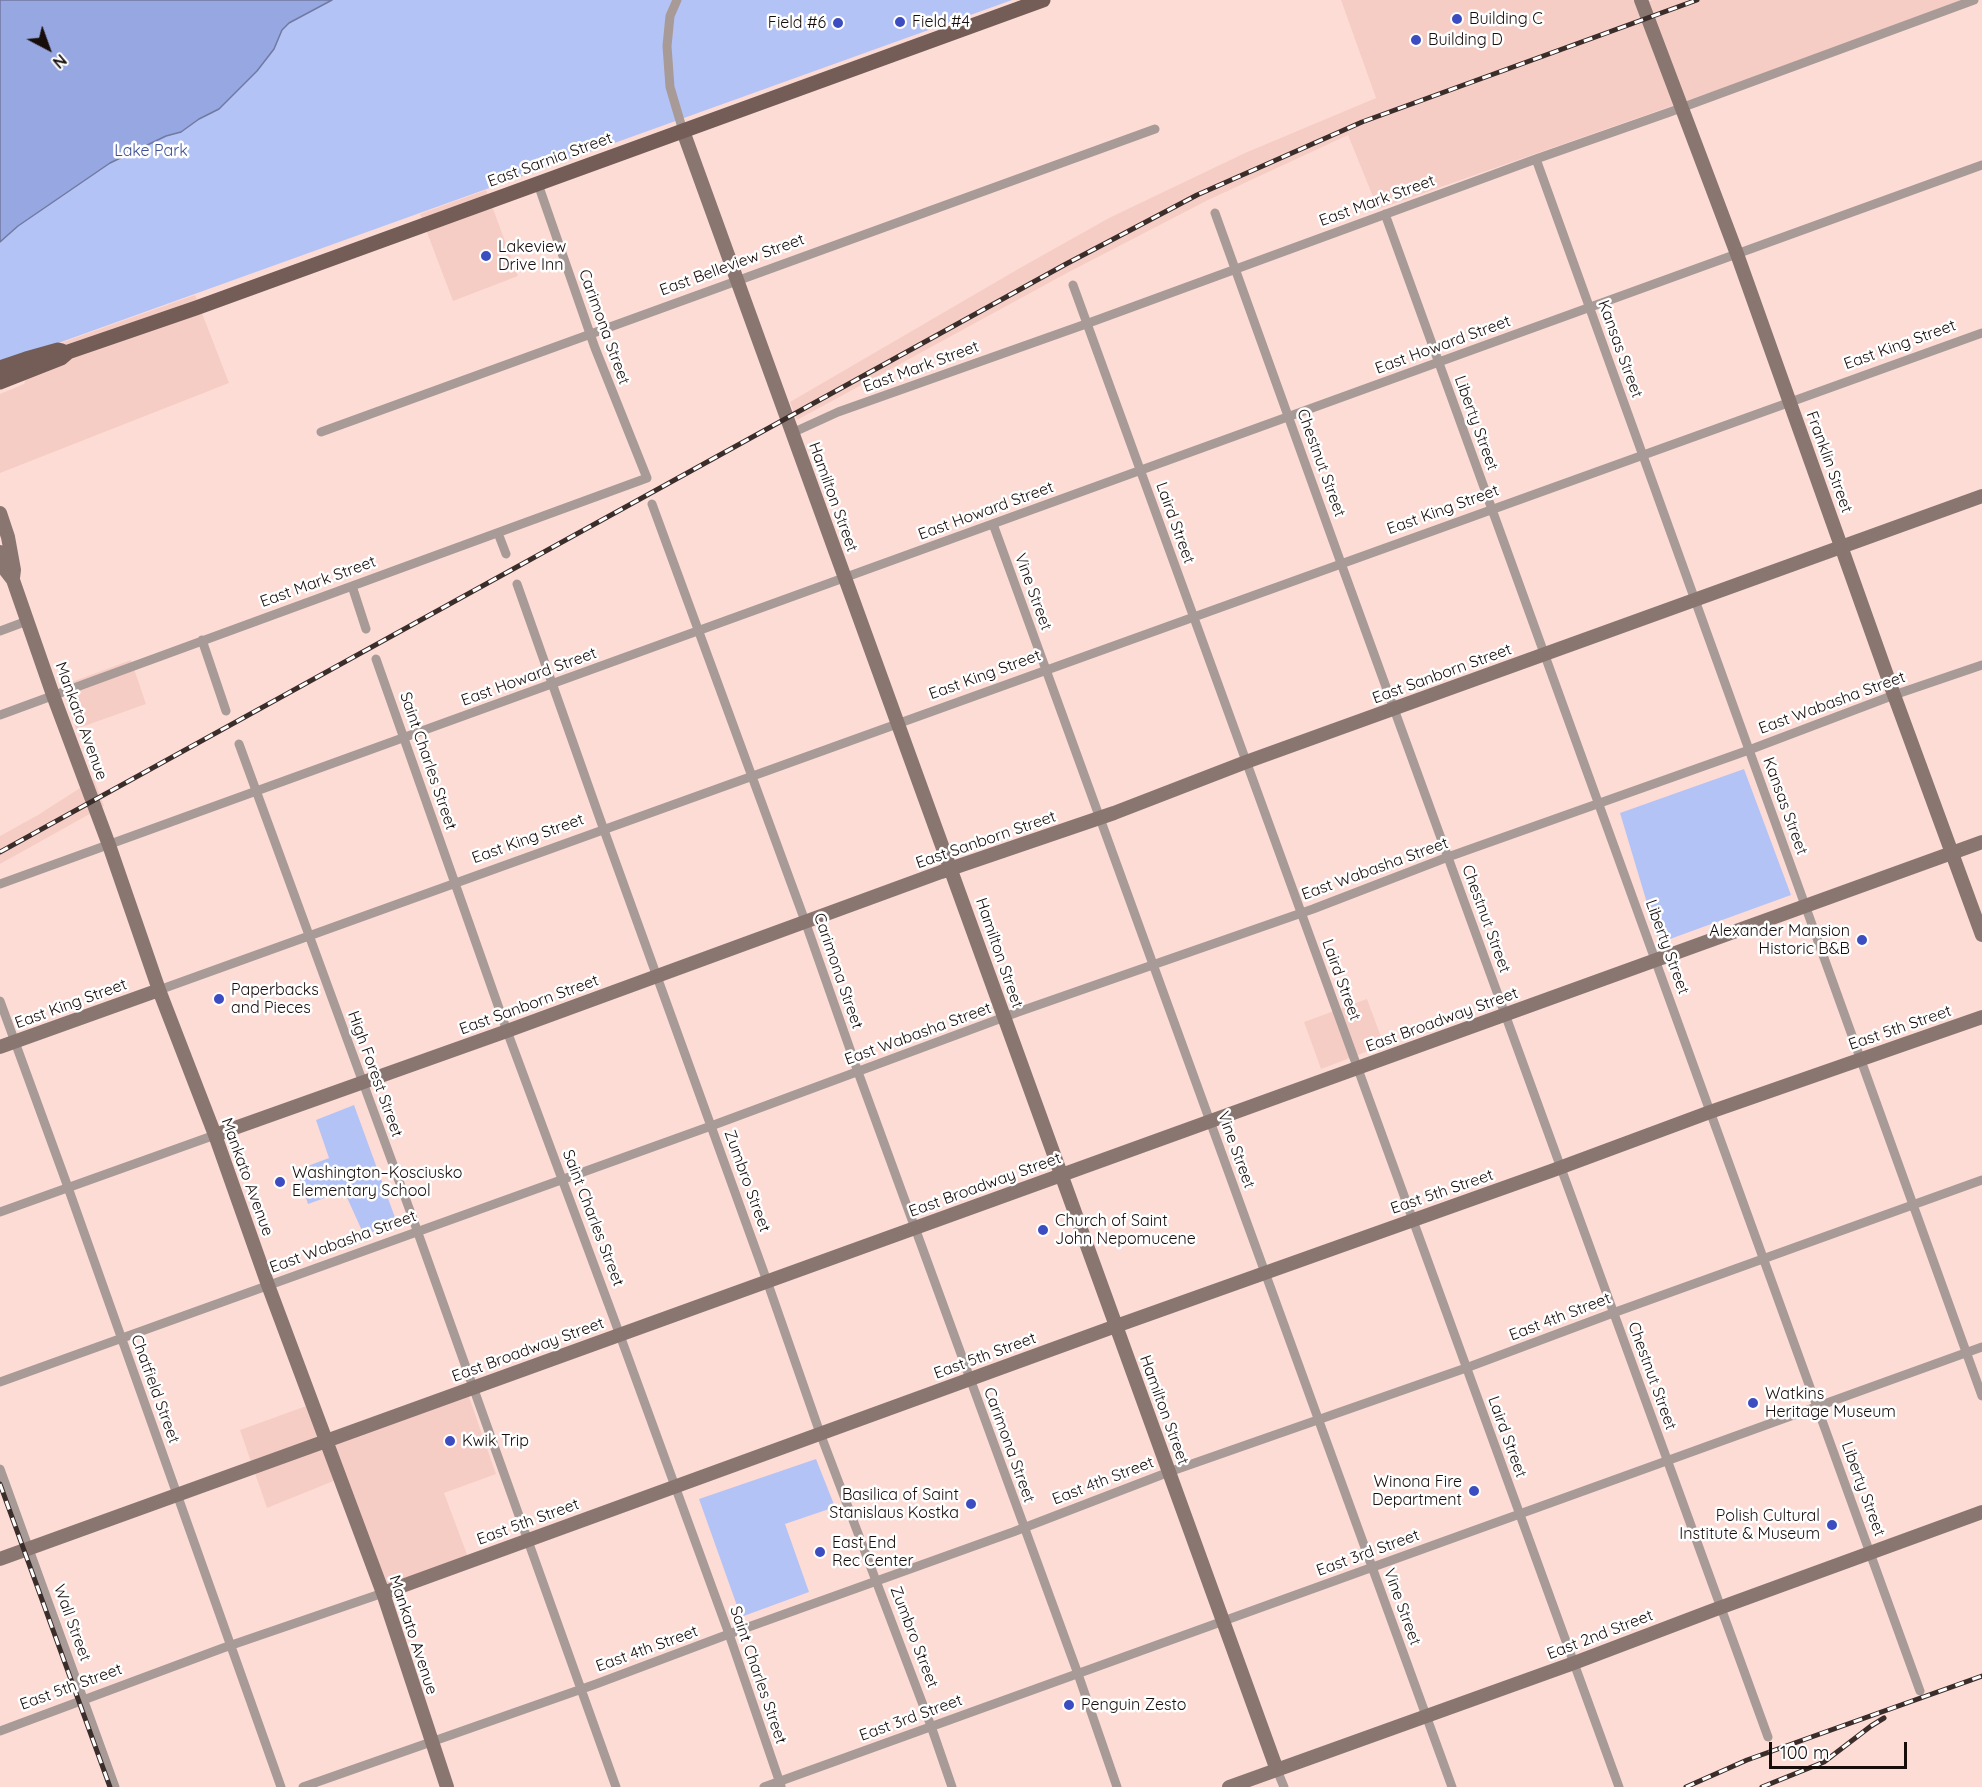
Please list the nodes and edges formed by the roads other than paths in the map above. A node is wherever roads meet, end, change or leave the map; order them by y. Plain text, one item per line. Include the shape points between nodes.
1 (677, 0) edge
2 (1043, 0) edge
3 (1641, 0) edge
4 (1974, 0) edge
5 (1682, 108) junction
6 (1155, 129) dead end
7 (682, 131) junction
8 (1536, 159) junction
9 (1982, 165) edge
10 (538, 184) junction
11 (1215, 213) dead end
12 (1385, 214) junction
13 (1737, 254) junction
14 (1235, 269) junction
15 (736, 279) junction
16 (1072, 285) dead end
17 (1589, 308) junction
18 (1086, 324) junction
19 (589, 333) junction
20 (1982, 333) edge
21 (68, 352) junction
22 (1438, 362) junction
23 (0, 368) edge
24 (0, 382) edge
25 (1790, 402) junction
26 (1288, 417) junction
27 (321, 432) dead end
28 (792, 433) junction
29 (1643, 455) junction
30 (1140, 471) junction
31 (647, 478) joint
32 (1982, 496) edge
33 (652, 504) dead end
34 (1492, 510) junction
35 (0, 513) edge
36 (993, 524) junction
37 (498, 533) junction
38 (1841, 546) junction
39 (0, 552) edge
40 (506, 554) dead end
41 (1342, 564) junction
42 (844, 578) junction
43 (13, 580) junction
44 (517, 584) dead end
45 (352, 586) junction
46 (1695, 601) junction
47 (1193, 617) junction
48 (27, 621) junction
49 (366, 629) dead end
50 (0, 631) edge
51 (699, 631) junction
52 (202, 640) junction
53 (1544, 654) junction
54 (376, 659) dead end
55 (1982, 665) edge
56 (1046, 670) junction
57 (552, 684) junction
58 (53, 695) junction
59 (1894, 695) junction
60 (1394, 709) junction
61 (226, 711) dead end
62 (0, 715) edge
63 (897, 724) junction
64 (403, 738) junction
65 (239, 744) dead end
66 (1749, 750) junction
67 (1246, 762) junction
68 (752, 776) junction
69 (256, 792) junction
70 (1598, 804) junction
71 (1100, 818) junction
72 (604, 830) junction
73 (1982, 842) edge
74 (110, 845) junction
75 (1951, 853) junction
76 (1448, 857) junction
77 (950, 869) junction
78 (455, 883) junction
79 (0, 885) edge
80 (1805, 906) junction
81 (1301, 913) junction
82 (805, 921) junction
83 (308, 936) junction
84 (1982, 936) edge
85 (1655, 960) junction
86 (1153, 964) junction
87 (656, 975) junction
88 (159, 990) junction
89 (0, 1001) edge
90 (1505, 1014) junction
91 (1982, 1017) edge
92 (1004, 1018) junction
93 (507, 1031) junction
94 (14, 1042) junction
95 (0, 1047) edge
96 (1861, 1060) junction
97 (1357, 1068) junction
98 (858, 1072) junction
99 (362, 1082) junction
100 (1710, 1112) junction
101 (1210, 1121) junction
102 (711, 1126) junction
103 (215, 1135) junction
104 (1560, 1167) junction
105 (1061, 1175) junction
106 (562, 1179) junction
107 (1982, 1179) edge
108 (68, 1187) junction
109 (1913, 1203) junction
110 (0, 1212) edge
111 (1412, 1219) junction
112 (916, 1227) junction
113 (417, 1232) junction
114 (1763, 1258) junction
115 (1265, 1273) junction
116 (767, 1281) junction
117 (268, 1285) junction
118 (1613, 1313) junction
119 (1116, 1326) junction
120 (620, 1334) junction
121 (121, 1339) junction
122 (1982, 1347) edge
123 (1967, 1353) junction
124 (1466, 1368) junction
125 (969, 1379) junction
126 (0, 1382) edge
127 (473, 1388) junction
128 (1982, 1396) edge
129 (1817, 1407) junction
130 (1318, 1419) junction
131 (820, 1433) junction
132 (327, 1441) junction
133 (1667, 1461) junction
134 (0, 1469) edge
135 (1169, 1472) junction
136 (674, 1486) junction
137 (177, 1495) junction
138 (1982, 1512) edge
139 (1520, 1514) junction
140 (1023, 1527) junction
141 (527, 1541) junction
142 (29, 1548) junction
143 (1871, 1554) junction
144 (0, 1559) edge
145 (1372, 1568) junction
146 (876, 1581) junction
147 (383, 1593) junction
148 (1720, 1608) junction
149 (1223, 1621) junction
150 (729, 1634) junction
151 (231, 1645) junction
152 (1574, 1664) junction
153 (1078, 1674) junction
154 (580, 1689) junction
155 (1920, 1691) dead end
156 (84, 1699) junction
157 (1427, 1716) junction
158 (932, 1726) junction
159 (0, 1731) edge
160 (1768, 1737) dead end
161 (431, 1742) junction
162 (1277, 1770) junction
163 (780, 1784) edge
164 (115, 1787) edge
165 (281, 1787) edge
166 (303, 1787) edge
167 (447, 1787) edge
168 (616, 1787) edge
169 (764, 1787) edge
170 (952, 1787) edge
171 (1117, 1787) edge
172 (1229, 1787) edge
173 (1284, 1787) edge
174 (1452, 1787) edge
175 (1619, 1787) edge

1 - 7 street via 670,16 667,46 670,87
2 - 7 main road, East Sarnia Street
3 - 5 street, Franklin Street
4 - 5 street, East Mark Street
5 - 8 street, East Mark Street
5 - 13 street, Franklin Street
6 - 15 street, East Belleview Street
7 - 10 main road, East Sarnia Street
7 - 15 street, Hamilton Street
8 - 12 street, East Mark Street
8 - 17 street, Kansas Street
9 - 13 street, East Howard Street
10 - 19 street, Carimona Street
10 - 21 main road, East Sarnia Street
11 - 14 street, Chestnut Street
12 - 14 street, East Mark Street
12 - 22 street, Liberty Street
13 - 17 street, East Howard Street
13 - 25 street, Franklin Street
14 - 18 street, East Mark Street
14 - 26 street, Chestnut Street
15 - 19 street, East Belleview Street
15 - 28 street, Hamilton Street
16 - 18 street, Laird Street
17 - 22 street, East Howard Street
17 - 29 street, Kansas Street
18 - 28 street, East Mark Street via 838,412
18 - 30 street, Laird Street
19 - 27 street, East Belleview Street
19 - 31 street, Carimona Street
20 - 25 street, East King Street
21 - 23 main road, East Sarnia Street via 58,350
21 - 24 main road, East Sarnia Street
22 - 26 street, East Howard Street
22 - 34 street, Liberty Street
25 - 29 street, East King Street
25 - 38 street, Franklin Street
26 - 30 street, East Howard Street
26 - 41 street, Chestnut Street
28 - 42 street, Hamilton Street
29 - 34 street, East King Street
29 - 46 street, Kansas Street
30 - 36 street, East Howard Street
30 - 47 street, Laird Street
31 - 37 street, East Mark Street
32 - 38 street, East Sanborn Street
33 - 51 street, Carimona Street
34 - 41 street, East King Street
34 - 53 street, Liberty Street
35 - 43 street, Mankato Avenue via 9,539
36 - 42 street, East Howard Street
36 - 56 street, Vine Street
37 - 40 street
37 - 45 street, East Mark Street
38 - 46 street, East Sanborn Street
38 - 59 street, Franklin Street
39 - 43 street, Mankato Avenue
41 - 47 street, East King Street
41 - 60 street, Chestnut Street
42 - 51 street, East Howard Street
42 - 63 street, Hamilton Street
43 - 48 street, Mankato Avenue
44 - 57 street, Zumbro Street
45 - 49 street
45 - 52 street, East Mark Street
46 - 53 street, East Sanborn Street
46 - 66 street, Kansas Street
47 - 56 street, East King Street
47 - 67 street, Laird Street
48 - 50 street
48 - 58 street, Mankato Avenue
51 - 57 street, East Howard Street
51 - 68 street, Carimona Street
52 - 58 street, East Mark Street
52 - 61 street
53 - 60 street, East Sanborn Street
53 - 70 street, Liberty Street
54 - 64 street, Saint Charles Street
55 - 59 street, East Wabasha Street
56 - 63 street, East King Street
56 - 71 street, Vine Street
57 - 64 street, East Howard Street
57 - 72 street, Zumbro Street
58 - 62 street, East Mark Street
58 - 74 street, Mankato Avenue
59 - 66 street, East Wabasha Street
59 - 75 street, Franklin Street
60 - 67 street, East Sanborn Street
60 - 76 street, Chestnut Street
63 - 68 street, East King Street
63 - 77 street, Hamilton Street
64 - 69 street, East Howard Street
64 - 78 street, Saint Charles Street
65 - 69 street, High Forest Street
66 - 70 street, East Wabasha Street
66 - 80 street, Kansas Street
67 - 71 street, East Sanborn Street
67 - 81 street, Laird Street
68 - 72 street, East King Street
68 - 82 street, Carimona Street
69 - 74 street, East Howard Street
69 - 83 street, High Forest Street
70 - 76 street, East Wabasha Street
70 - 85 street, Liberty Street
71 - 77 street, East Sanborn Street
71 - 86 street, Vine Street
72 - 78 street, East King Street
72 - 87 street, Zumbro Street
73 - 75 street, East Broadway Street
74 - 79 street, East Howard Street
74 - 88 street, Mankato Avenue
75 - 80 street, East Broadway Street
75 - 84 street, Franklin Street
76 - 81 street, East Wabasha Street
76 - 90 street, Chestnut Street
77 - 82 street, East Sanborn Street
77 - 92 street, Hamilton Street
78 - 83 street, East King Street
78 - 93 street, Saint Charles Street
80 - 85 street, East Broadway Street
80 - 96 street, Kansas Street
81 - 86 street, East Wabasha Street
81 - 97 street, Laird Street
82 - 87 street, East Sanborn Street
82 - 98 street, Carimona Street
83 - 88 street, East King Street
83 - 99 street, High Forest Street
85 - 90 street, East Broadway Street
85 - 100 street, Liberty Street
86 - 92 street, East Wabasha Street
86 - 101 street, Vine Street
87 - 93 street, East Sanborn Street
87 - 102 street, Zumbro Street
88 - 94 street, East King Street
88 - 103 street, Mankato Avenue
89 - 94 street, Chatfield Street
90 - 97 street, East Broadway Street
90 - 104 street, Chestnut Street
91 - 96 street, East 5th Street
92 - 98 street, East Wabasha Street
92 - 105 street, Hamilton Street
93 - 99 street, East Sanborn Street
93 - 106 street, Saint Charles Street
94 - 95 street, East King Street
94 - 108 street, Chatfield Street
96 - 100 street, East 5th Street
96 - 109 street, Kansas Street
97 - 101 street, East Broadway Street
97 - 111 street, Laird Street
98 - 102 street, East Wabasha Street
98 - 112 street, Carimona Street
99 - 103 street, East Sanborn Street
99 - 113 street, High Forest Street
100 - 104 street, East 5th Street
100 - 114 street, Liberty Street
101 - 105 street, East Broadway Street
101 - 115 street, Vine Street
102 - 106 street, East Wabasha Street
102 - 116 street, Zumbro Street
103 - 108 street, East Sanborn Street
103 - 117 street, Mankato Avenue
104 - 111 street, East 5th Street
104 - 118 street, Chestnut Street
105 - 112 street, East Broadway Street
105 - 119 street, Hamilton Street
106 - 113 street, East Wabasha Street
106 - 120 street, Saint Charles Street
107 - 109 street, East 4th Street
108 - 110 street, East Sanborn Street
108 - 121 street, Chatfield Street
109 - 114 street, East 4th Street
109 - 123 street, Kansas Street
111 - 115 street, East 5th Street
111 - 124 street, Laird Street
112 - 116 street, East Broadway Street
112 - 125 street, Carimona Street
113 - 117 street, East Wabasha Street
113 - 127 street, High Forest Street
114 - 118 street, East 4th Street
114 - 129 street, Liberty Street
115 - 119 street, East 5th Street
115 - 130 street, Vine Street
116 - 120 street, East Broadway Street
116 - 131 street, Zumbro Street
117 - 121 street, East Wabasha Street
117 - 132 street, Mankato Avenue
118 - 124 street, East 4th Street
118 - 133 street, Chestnut Street
119 - 125 street, East 5th Street
119 - 135 street, Hamilton Street
120 - 127 street, East Broadway Street
120 - 136 street, Saint Charles Street
121 - 126 street, East Wabasha Street
121 - 137 street, Chatfield Street
122 - 123 street, East 3rd Street
123 - 128 street, Kansas Street
123 - 129 street, East 3rd Street
124 - 130 street, East 4th Street
124 - 139 street, Laird Street
125 - 131 street, East 5th Street
125 - 140 street, Carimona Street
127 - 132 street, East Broadway Street
127 - 141 street, High Forest Street
129 - 133 street, East 3rd Street
129 - 143 street, Liberty Street
130 - 135 street, East 4th Street
130 - 145 street, Vine Street
131 - 136 street, East 5th Street
131 - 146 street, Zumbro Street
132 - 137 street, East Broadway Street
132 - 147 street, Mankato Avenue
133 - 139 street, East 3rd Street
133 - 148 street, Chestnut Street
134 - 142 street, Wall Street
135 - 140 street, East 4th Street
135 - 149 street, Hamilton Street
136 - 141 street, East 5th Street
136 - 150 street, Saint Charles Street
137 - 142 street, East Broadway Street
137 - 151 street, Chatfield Street
138 - 143 street, East 2nd Street
139 - 145 street, East 3rd Street
139 - 152 street, Laird Street
140 - 146 street, East 4th Street
140 - 153 street, Carimona Street
141 - 147 street, East 5th Street
141 - 154 street, High Forest Street
142 - 144 street, East Broadway Street
142 - 156 street, Wall Street
143 - 148 street, East 2nd Street
143 - 155 street, Liberty Street
145 - 149 street, East 3rd Street
145 - 157 street, Vine Street
146 - 150 street, East 4th Street
146 - 158 street, Zumbro Street
147 - 151 street, East 5th Street
147 - 161 street, Mankato Avenue
148 - 152 street, East 2nd Street
148 - 160 street, Chestnut Street
149 - 153 street, East 3rd Street
149 - 162 street, Hamilton Street
150 - 154 street, East 4th Street
150 - 163 street, Saint Charles Street
151 - 156 street, East 5th Street
151 - 165 street, Chatfield Street
152 - 157 street, East 2nd Street
152 - 175 street, Laird Street
153 - 158 street, East 3rd Street
153 - 171 street, Carimona Street
154 - 161 street, East 4th Street
154 - 168 street, High Forest Street
156 - 159 street, East 5th Street
156 - 164 street, Wall Street
157 - 162 street, East 2nd Street
157 - 174 street, Vine Street
158 - 163 street, East 3rd Street
158 - 170 street, Zumbro Street
161 - 166 street, East 4th Street
161 - 167 street, Mankato Avenue
162 - 172 street, East 2nd Street
162 - 173 street, Hamilton Street
163 - 169 street, East 3rd Street

